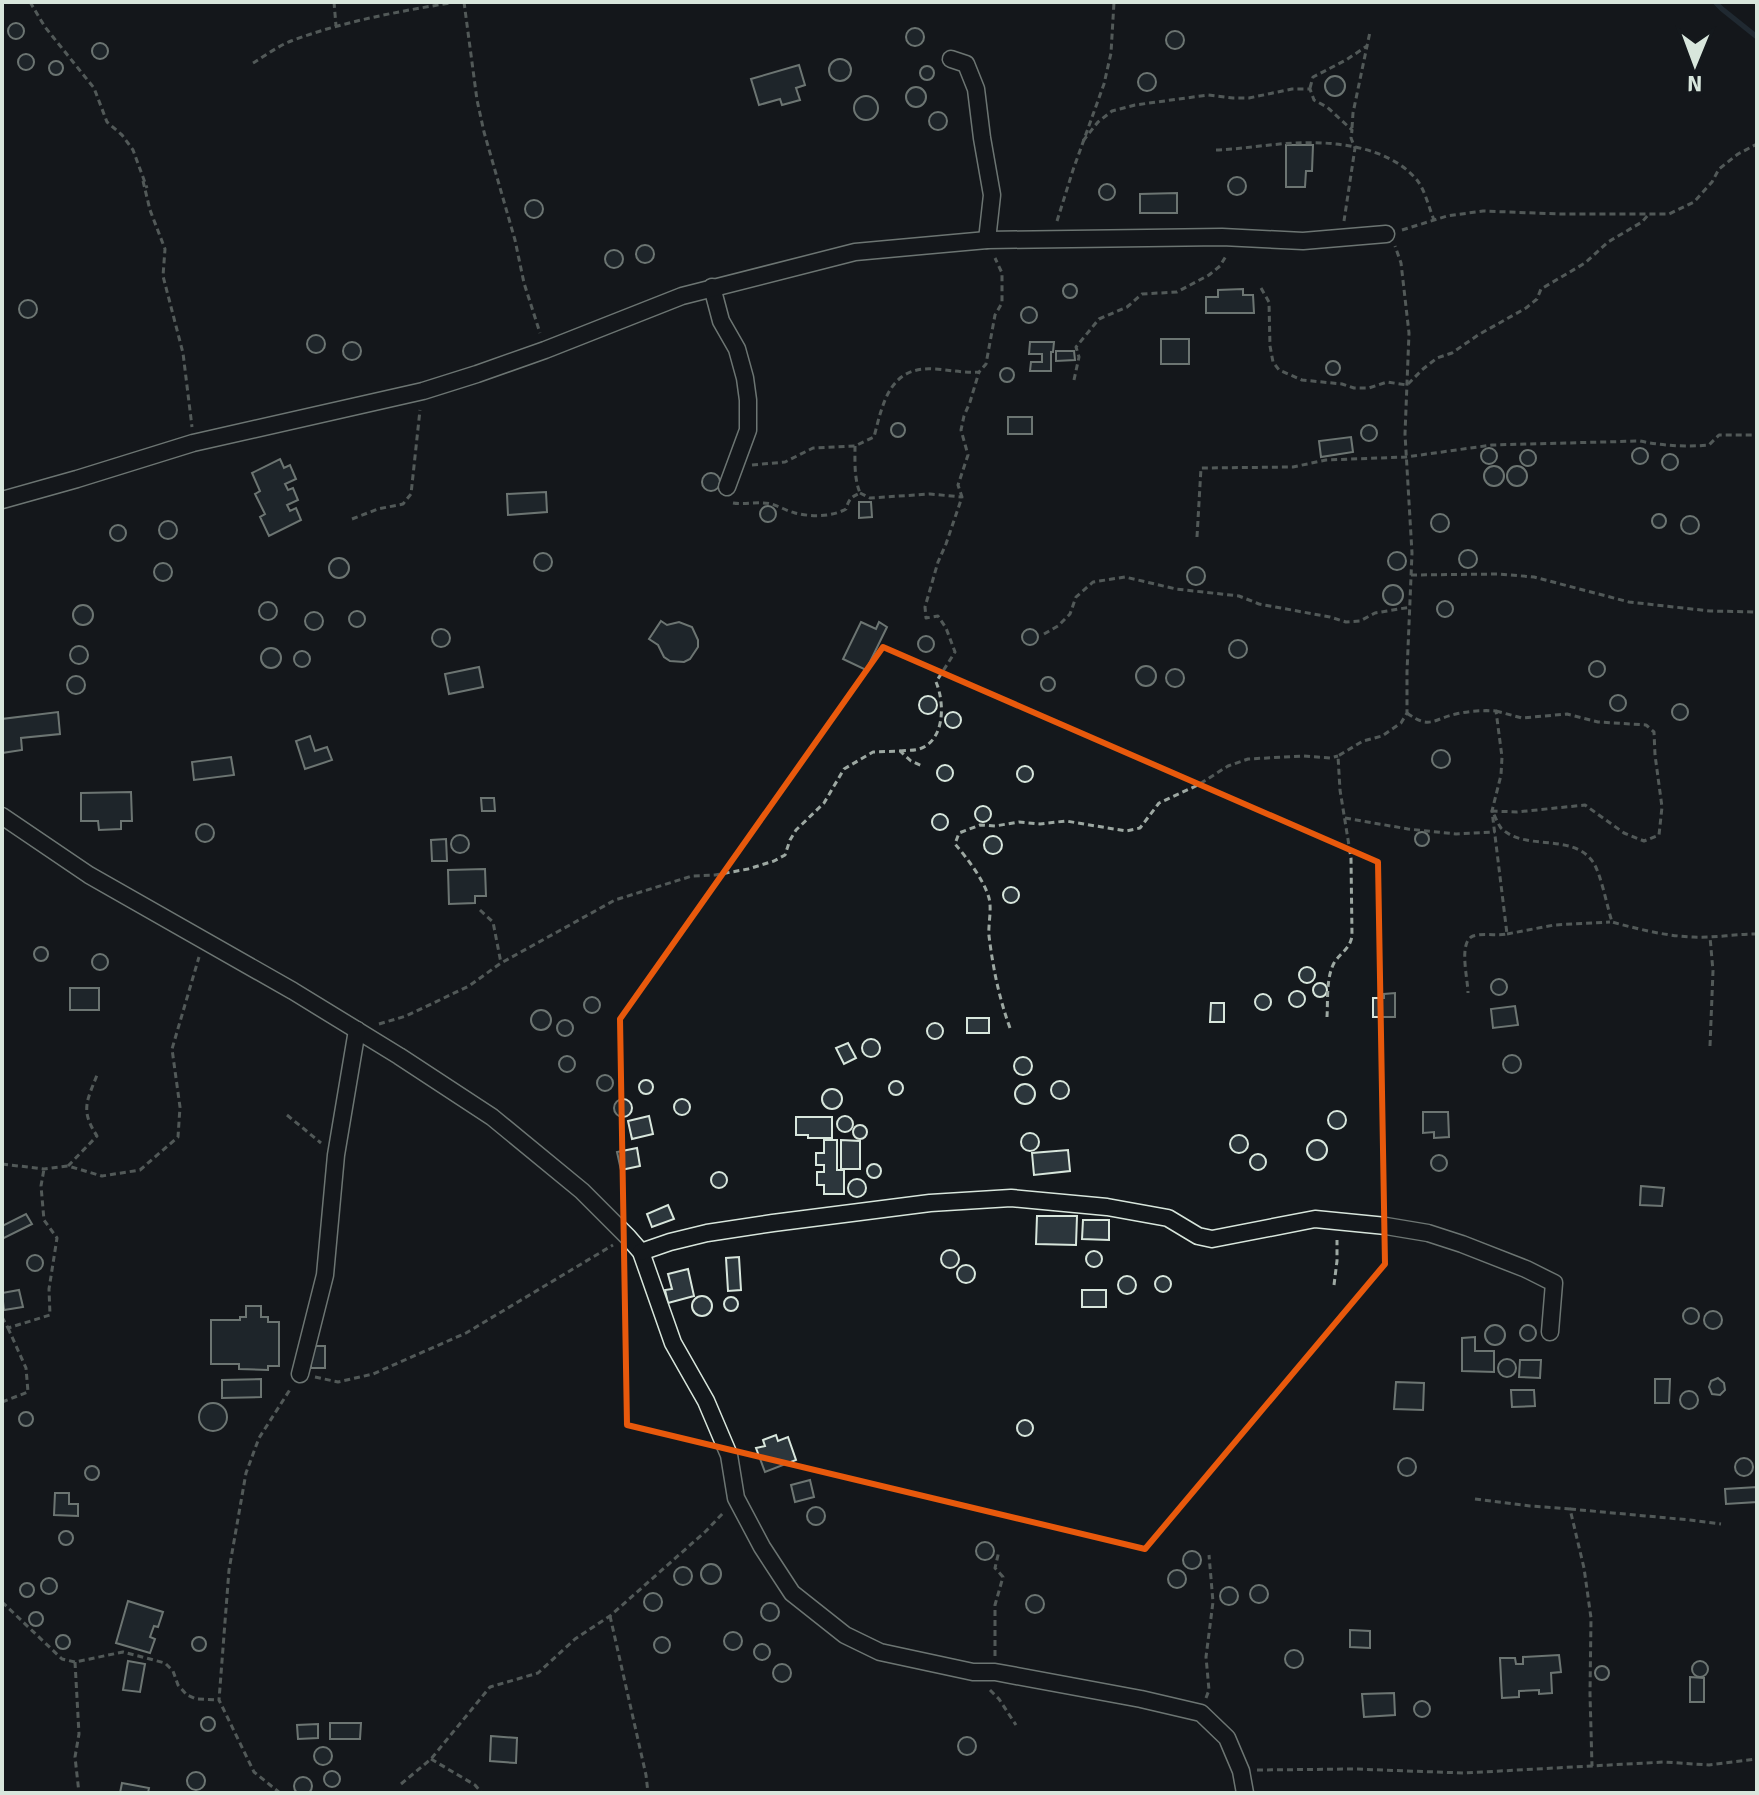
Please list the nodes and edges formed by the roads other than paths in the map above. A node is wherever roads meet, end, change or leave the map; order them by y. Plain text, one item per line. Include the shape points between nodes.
1 (951, 59) dead end
2 (1386, 234) road end
3 (987, 240) junction
4 (712, 287) junction
5 (727, 487) road end
6 (2, 500) edge
7 (2, 816) edge
8 (357, 1030) junction
9 (641, 1252) junction
10 (1550, 1332) dead end
11 (300, 1374) road end
12 (1245, 1793) edge

1 - 3 street via 966,64 976,89 992,195
2 - 3 street via 1303,241
3 - 4 street via 855,252
4 - 5 street via 721,321 737,349 746,389 748,430
4 - 6 street via 423,391 193,443
7 - 8 street via 89,875
8 - 9 street via 492,1117 582,1191
8 - 11 street via 336,1155 325,1275
9 - 10 street via 707,1233 773,1223 1011,1198 1168,1218 1212,1239 1334,1220 1428,1233 1554,1283
9 - 12 street via 673,1343 729,1455 736,1498 792,1593 845,1635 880,1652 1201,1713 1227,1738

